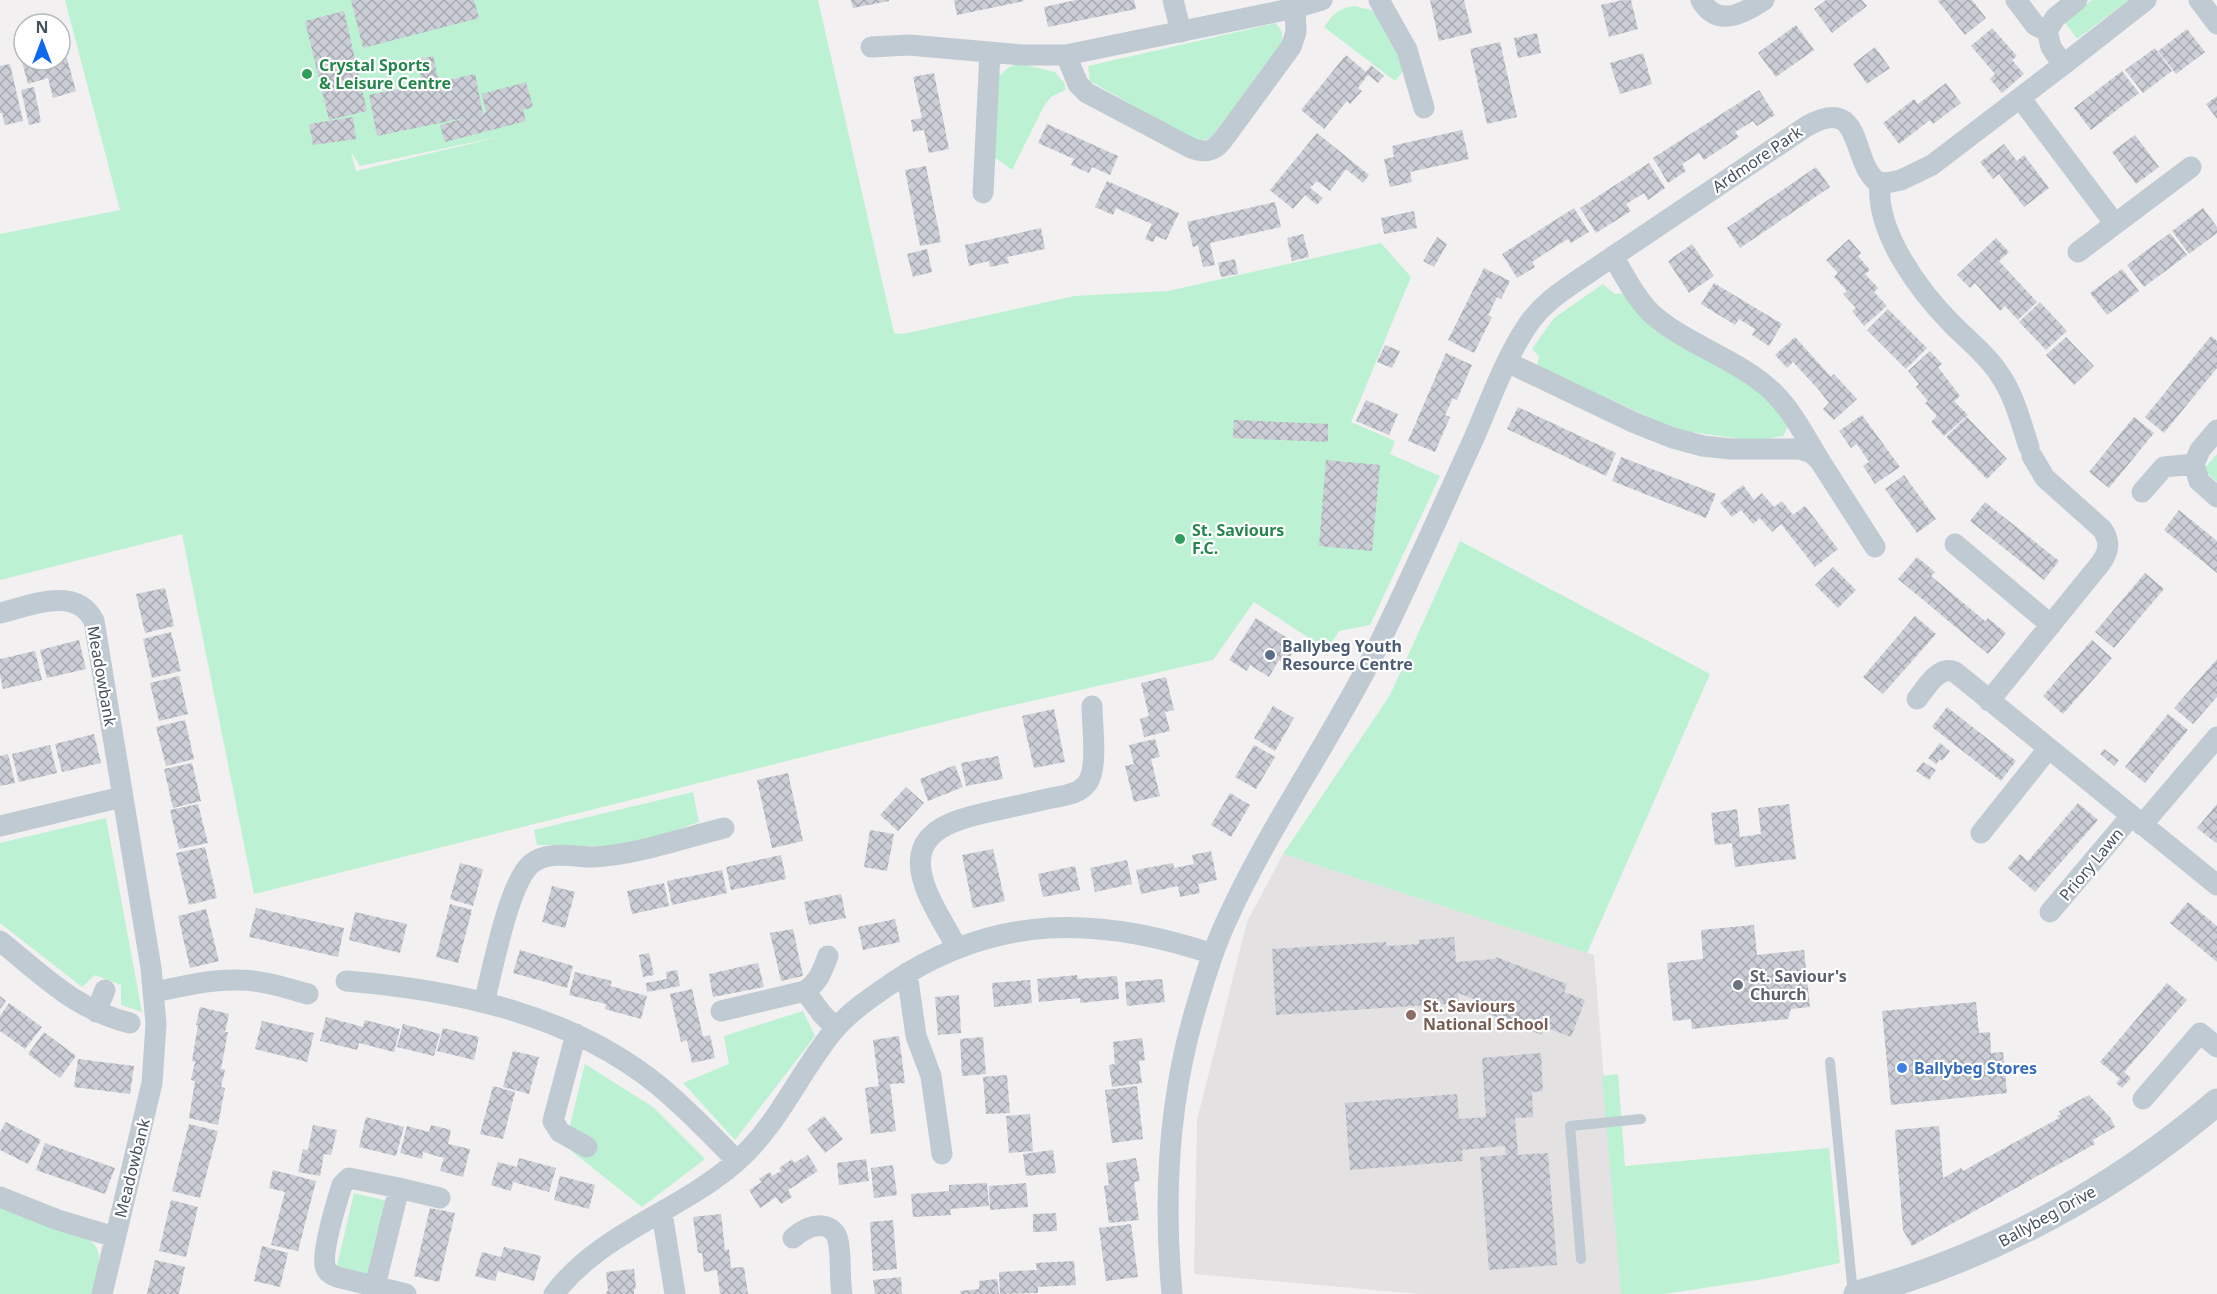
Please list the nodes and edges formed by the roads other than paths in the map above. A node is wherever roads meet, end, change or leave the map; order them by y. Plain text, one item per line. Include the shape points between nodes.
1 (1173, 0) edge
2 (1322, 0) edge
3 (1378, 0) edge
4 (1701, 0) edge
5 (1764, 0) edge
6 (2016, 0) edge
7 (2078, 0) edge
8 (2146, 0) edge
9 (2199, 0) edge
10 (1295, 8) junction
11 (2217, 24) edge
12 (2047, 31) junction
13 (1180, 32) junction
14 (871, 46) dead end
15 (990, 53) junction
16 (1066, 55) junction
17 (2063, 65) junction
18 (2021, 99) junction
19 (1424, 108) dead end
20 (2192, 167) dead end
21 (1880, 183) junction
22 (983, 193) dead end
23 (2115, 224) junction
24 (2078, 252) dead end
25 (1613, 256) junction
26 (1507, 362) junction
27 (2217, 430) edge
28 (1820, 461) junction
29 (2194, 464) junction
30 (2142, 492) dead end
31 (2217, 497) edge
32 (1955, 544) dead end
33 (1875, 547) dead end
34 (0, 613) edge
35 (2051, 625) junction
36 (1917, 699) dead end
37 (1989, 701) junction
38 (1092, 706) dead end
39 (2217, 737) edge
40 (2048, 749) junction
41 (122, 797) junction
42 (2136, 820) junction
43 (0, 826) edge
44 (724, 828) dead end
45 (1981, 833) dead end
46 (2217, 885) edge
47 (2050, 912) dead end
48 (0, 941) edge
49 (957, 948) junction
50 (1213, 954) junction
51 (828, 956) dead end
52 (907, 973) junction
53 (346, 981) dead end
54 (105, 990) dead end
55 (804, 991) junction
56 (154, 992) junction
57 (308, 994) dead end
58 (484, 1002) junction
59 (722, 1011) dead end
60 (96, 1012) junction
61 (130, 1023) dead end
62 (836, 1028) junction
63 (576, 1034) junction
64 (2217, 1047) edge
65 (1830, 1062) dead end
66 (2143, 1098) dead end
67 (2217, 1102) edge
68 (1641, 1119) dead end
69 (587, 1147) dead end
70 (942, 1154) dead end
71 (737, 1161) junction
72 (399, 1188) junction
73 (0, 1197) edge
74 (440, 1198) dead end
75 (662, 1213) junction
76 (115, 1237) junction
77 (793, 1238) dead end
78 (1581, 1259) dead end
79 (375, 1286) junction
80 (102, 1294) edge
81 (406, 1294) edge
82 (554, 1294) edge
83 (675, 1294) edge
84 (842, 1294) edge
85 (1172, 1294) edge
86 (1855, 1294) edge

1 - 13 street
2 - 10 street
3 - 19 street via 1407,50
4 - 5 street via 1713,14 1726,16 1748,10
6 - 12 street via 2035,25
7 - 12 street via 2055,18
8 - 17 street
9 - 11 street
10 - 13 street
10 - 16 street via 1296,33 1291,47 1222,141 1208,151 1191,148 1087,93 1078,84
12 - 17 street via 2051,47
13 - 16 street
14 - 15 street via 909,45
15 - 16 street
15 - 22 street
17 - 18 street
18 - 21 street via 1925,170
18 - 23 street
20 - 23 street
21 - 25 street, Ardmore Park via 1868,172 1848,126 1838,118 1820,118
21 - 35 street via 1880,208 1897,249 1928,296 2001,376 2045,478 2098,525 2108,542 2104,559
23 - 24 street
25 - 26 street, Ardmore Park via 1539,310
25 - 28 street via 1641,301 1657,318 1745,370 1774,393
26 - 28 street via 1673,438 1731,449 1800,449
26 - 50 street, Ardmore Park via 1368,666 1249,875
27 - 29 street
28 - 33 street
29 - 30 street via 2164,467
29 - 31 street via 2199,481
32 - 35 street
34 - 41 street, Meadowbank via 66,600 83,607 91,616
35 - 37 street
36 - 37 street, Priory Lawn via 1940,672 1948,670
37 - 40 street, Priory Lawn
38 - 49 street via 1093,762 1085,786 1064,795 950,822 924,847 923,883
39 - 42 street, Priory Lawn
40 - 42 street, Priory Lawn
40 - 45 street
41 - 43 street
41 - 56 street, Meadowbank
42 - 46 street, Priory Lawn
42 - 47 street, Priory Lawn
44 - 58 street via 607,856 555,856 533,863 522,875 512,898
48 - 60 street via 68,996
49 - 50 street via 1009,933 1066,926 1128,931
49 - 52 street
50 - 85 street, Ardmore Park via 1187,1038 1170,1136 1167,1216
51 - 55 street via 819,979
52 - 62 street via 871,997
52 - 70 street via 916,1036 931,1076
53 - 58 street via 410,986
54 - 60 street
55 - 59 street
55 - 62 street
56 - 57 street via 239,980
56 - 76 street, Meadowbank via 156,1039 152,1083
58 - 63 street
60 - 61 street
62 - 71 street via 770,1123
63 - 69 street via 553,1121 560,1132
63 - 71 street via 657,1084
64 - 66 street via 2200,1033
65 - 86 lane
67 - 86 street, Ballybeg Drive via 2130,1167 2013,1236 1953,1263
68 - 78 lane via 1570,1126
71 - 75 street
72 - 74 street
72 - 79 street
72 - 79 street via 355,1178 346,1179 340,1190 325,1267 332,1275
73 - 76 street, Meadowbank
75 - 82 street via 597,1251
75 - 83 street
76 - 80 street, Meadowbank
77 - 84 street via 815,1226 833,1230 838,1239
79 - 81 street

